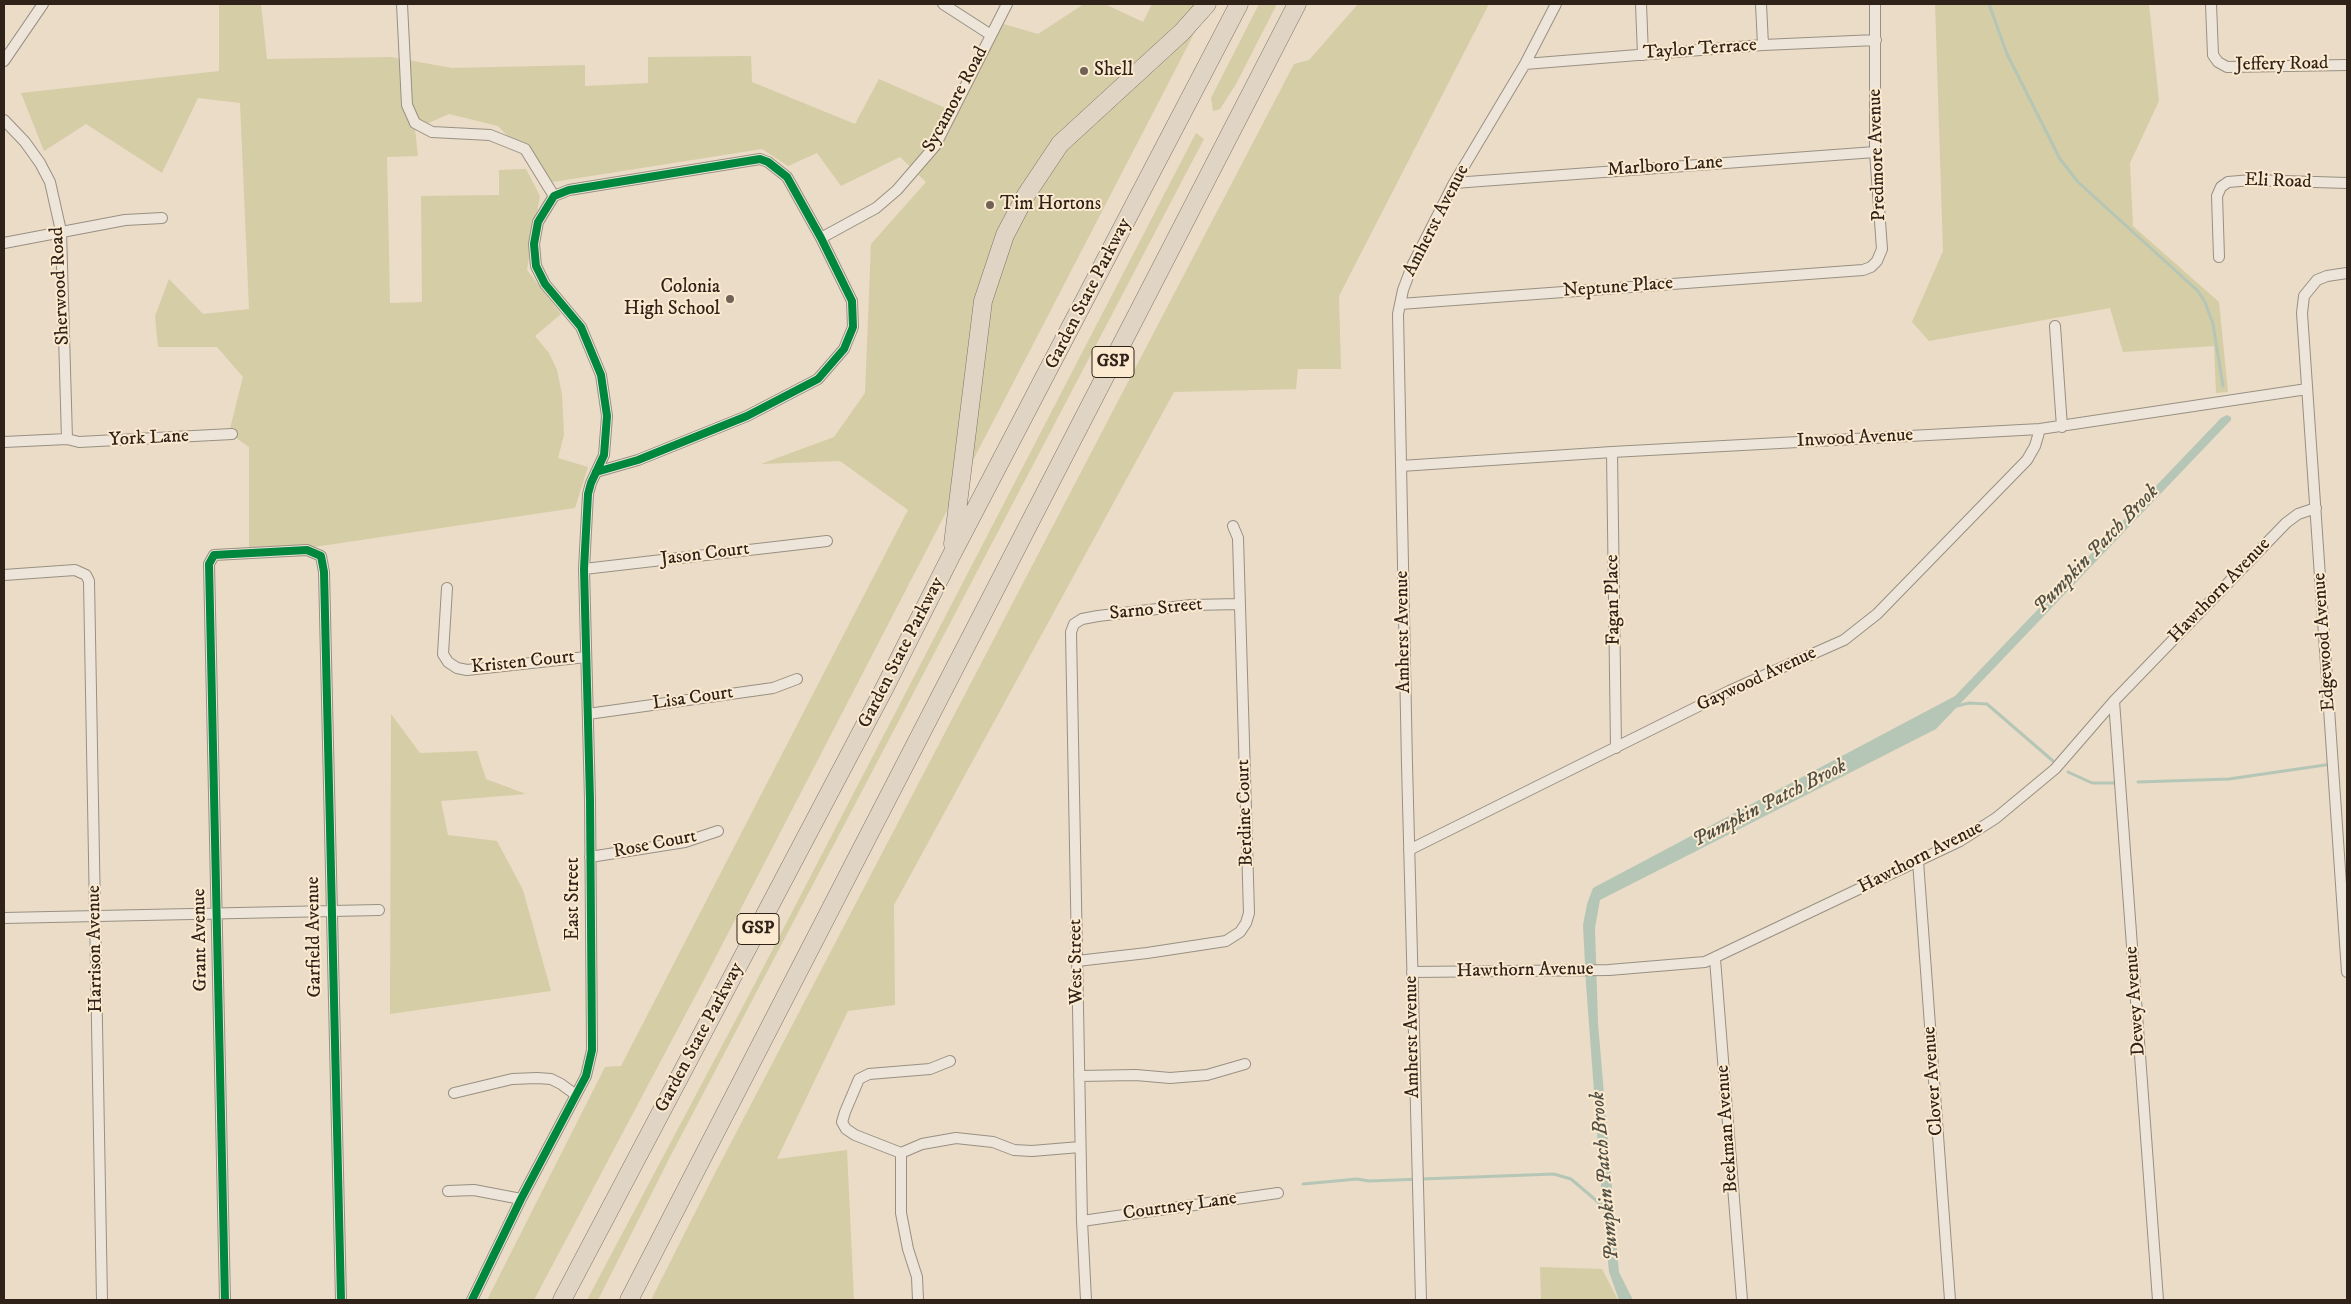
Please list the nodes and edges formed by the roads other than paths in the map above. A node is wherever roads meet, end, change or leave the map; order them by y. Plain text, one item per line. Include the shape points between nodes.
1 (43, 4) edge
2 (402, 4) edge
3 (943, 4) edge
4 (1007, 4) edge
5 (1207, 4) edge
6 (1239, 4) edge
7 (1297, 4) edge
8 (1556, 4) edge
9 (1642, 4) edge
10 (1761, 4) edge
11 (1875, 4) edge
12 (2210, 4) edge
13 (991, 35) junction
14 (1876, 40) junction
15 (1763, 45) junction
16 (1643, 54) junction
17 (4, 61) edge
18 (1524, 64) junction
19 (2347, 64) edge
20 (4, 120) edge
21 (1875, 152) junction
22 (1454, 183) junction
23 (2347, 184) edge
24 (554, 196) junction
25 (162, 218) dead end
26 (61, 231) junction
27 (822, 238) junction
28 (4, 242) edge
29 (2219, 257) dead end
30 (1836, 272) joint
31 (2347, 273) edge
32 (1400, 304) junction
33 (2055, 326) dead end
34 (2307, 389) junction
35 (2062, 427) junction
36 (2040, 429) junction
37 (232, 434) dead end
38 (67, 439) junction
39 (4, 442) edge
40 (1612, 452) junction
41 (1401, 466) junction
42 (596, 472) junction
43 (2316, 508) junction
44 (1233, 526) dead end
45 (827, 541) dead end
46 (951, 556) junction
47 (584, 568) junction
48 (324, 572) joint
49 (4, 576) edge
50 (447, 588) dead end
51 (1240, 604) junction
52 (1074, 624) joint
53 (586, 657) junction
54 (797, 679) dead end
55 (2114, 701) junction
56 (588, 714) junction
57 (1616, 748) junction
58 (718, 831) dead end
59 (1409, 850) junction
60 (590, 856) junction
61 (1918, 861) junction
62 (379, 910) dead end
63 (331, 911) junction
64 (217, 914) junction
65 (96, 916) junction
66 (4, 918) edge
67 (1715, 958) junction
68 (1077, 961) junction
69 (1412, 972) junction
70 (2347, 972) edge
71 (950, 1061) dead end
72 (1245, 1064) dead end
73 (1079, 1076) junction
74 (454, 1093) dead end
75 (576, 1095) junction
76 (1080, 1146) junction
77 (901, 1153) junction
78 (448, 1191) dead end
79 (1278, 1193) dead end
80 (521, 1199) junction
81 (1082, 1221) junction
82 (102, 1300) edge
83 (225, 1300) edge
84 (341, 1300) edge
85 (472, 1300) edge
86 (562, 1300) edge
87 (629, 1300) edge
88 (918, 1300) edge
89 (1086, 1300) edge
90 (1421, 1300) edge
91 (1742, 1300) edge
92 (1950, 1300) edge
93 (2158, 1300) edge

1 - 17 street
2 - 24 street via 407,105 415,122 432,132 490,135 525,149
3 - 13 street
4 - 13 street, Sycamore Road
5 - 46 highway via 1182,32 1060,144 1005,235 983,301
6 - 46 highway, Garden State Parkway / GSP
7 - 87 highway, GSP
8 - 18 street, Amherst Avenue
9 - 16 street
10 - 15 street
11 - 14 street, Predmore Avenue
12 - 19 street, Jeffery Road via 2213,55 2227,67
13 - 27 street, Sycamore Road via 935,146 898,190 876,208
14 - 15 street, Taylor Terrace
14 - 21 street, Predmore Avenue
15 - 16 street, Taylor Terrace
16 - 18 street, Taylor Terrace
18 - 22 street, Amherst Avenue
20 - 26 street, Sherwood Road via 40,163 50,182
21 - 22 street, Marlboro Lane
21 - 30 street, Predmore Avenue via 1882,249 1871,267
22 - 32 street, Amherst Avenue via 1412,266
23 - 29 street, Eli Road via 2228,182 2217,196
24 - 27 street via 568,190 760,159 786,176
24 - 42 street, East Street via 538,222 534,244 536,266 545,284 581,327 601,375 606,436 604,455
25 - 26 street via 125,220
26 - 28 street
26 - 38 street, Sherwood Road
27 - 42 street via 852,301 853,327 835,362 818,379 747,416 638,460
30 - 32 street, Neptune Place
31 - 34 street, Edgewood Avenue via 2327,276 2313,283 2304,296 2302,312
32 - 41 street, Amherst Avenue
33 - 35 street
34 - 35 street, Inwood Avenue
34 - 43 street, Edgewood Avenue
35 - 36 street, Inwood Avenue
36 - 40 street, Inwood Avenue
36 - 57 street, Gaywood Avenue via 2027,460 1859,630 1832,646 1730,691
37 - 38 street, York Lane via 79,442
38 - 39 street, York Lane
40 - 41 street, Inwood Avenue
40 - 57 street, Fagan Place
41 - 59 street, Amherst Avenue
42 - 47 street, East Street via 588,494
43 - 55 street, Hawthorn Avenue via 2298,514 2286,523
43 - 70 street, Edgewood Avenue
44 - 51 street, Berdine Court via 1238,538
45 - 47 street, Jason Court
46 - 86 highway, Garden State Parkway / GSP
47 - 53 street, East Street
48 - 63 street, Garfield Avenue
48 - 64 street, Grant Avenue via 321,556 313,551 214,555 210,559
49 - 65 street, Harrison Avenue via 75,570 86,575 89,581
50 - 53 street, Kristen Court via 443,654 457,668 467,670
51 - 52 street, Sarno Street via 1151,609 1082,619
51 - 68 street, Berdine Court via 1249,913 1246,923 1240,932 1226,941 1148,954
52 - 68 street, West Street via 1070,642
53 - 56 street, East Street
54 - 56 street, Lisa Court via 773,688
55 - 61 street, Hawthorn Avenue via 2055,769 2025,795 1960,841
55 - 93 street, Dewey Avenue
56 - 60 street, East Street
57 - 59 street, Gaywood Avenue
58 - 60 street, Rose Court via 686,842
59 - 69 street, Amherst Avenue
60 - 75 street, East Street via 592,1050 586,1076
61 - 67 street, Hawthorn Avenue
61 - 92 street, Clover Avenue
62 - 63 street
63 - 64 street
63 - 84 street, Garfield Avenue
64 - 65 street
64 - 83 street, Grant Avenue
65 - 66 street
65 - 82 street, Harrison Avenue
67 - 69 street, Hawthorn Avenue via 1690,964 1609,970
67 - 91 street, Beekman Avenue
68 - 73 street, West Street
69 - 90 street, Amherst Avenue
71 - 77 street via 930,1069 869,1074 859,1079 842,1122 855,1135
72 - 73 street via 1207,1075 1170,1078
73 - 76 street, West Street
74 - 75 street via 512,1079 537,1078 551,1079
75 - 80 street, East Street
76 - 77 street via 1014,1150 993,1142 956,1138 922,1144
76 - 81 street, West Street
77 - 88 street via 901,1213 917,1277
78 - 80 street via 474,1190
79 - 81 street, Courtney Lane
80 - 85 street, East Street
81 - 89 street, West Street

